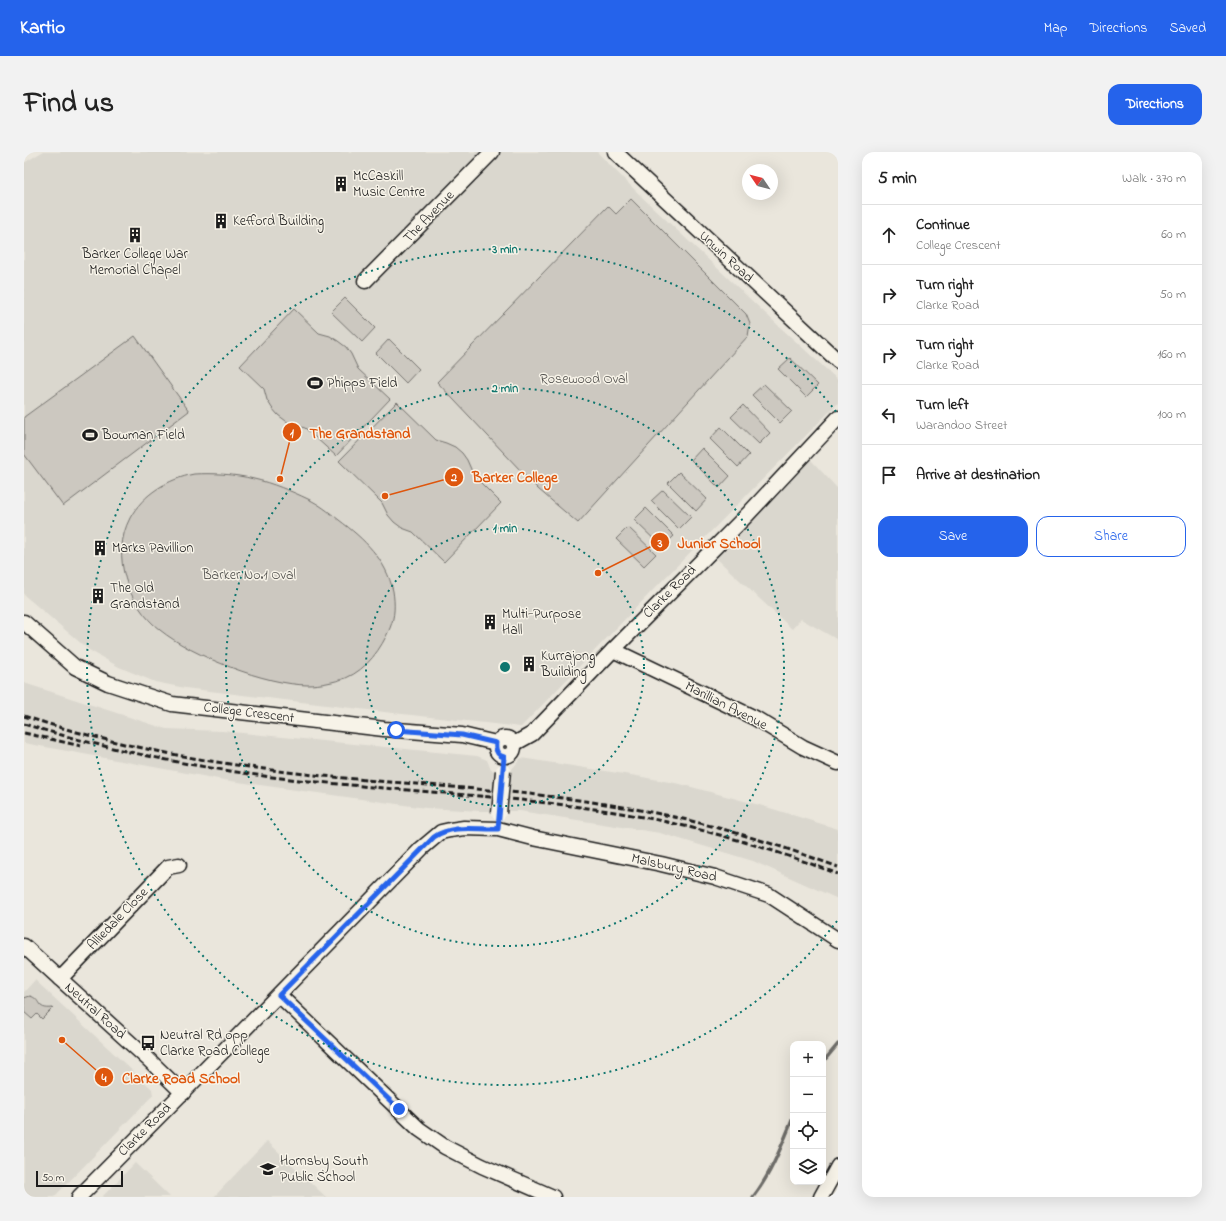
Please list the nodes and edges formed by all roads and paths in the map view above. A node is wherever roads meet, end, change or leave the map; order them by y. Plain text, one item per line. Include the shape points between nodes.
1 (492, 152) edge
2 (615, 152) edge
3 (365, 281) dead end
4 (838, 361) edge
5 (838, 418) edge
6 (24, 622) edge
7 (613, 650) junction
8 (496, 743) junction
9 (514, 744) junction
10 (504, 757) junction
11 (838, 763) edge
12 (498, 829) junction
13 (179, 865) dead end
14 (838, 940) edge
15 (24, 946) edge
16 (60, 979) junction
17 (279, 995) junction
18 (183, 1093) junction
19 (838, 1166) edge
20 (79, 1197) edge
21 (553, 1197) edge
22 (821, 1197) edge

1 - 3 street, The Avenue
2 - 4 street, Unwin Road
5 - 7 street, Clarke Road via 748,514
6 - 8 street, College Crescent via 75,667 108,683 172,704 384,729 462,735
7 - 9 street, Clarke Road via 532,734
7 - 11 street, Marillian Avenue via 755,718 803,747
8 - 9 street via 501,738 507,738
8 - 10 street via 498,754
9 - 10 street via 514,751
10 - 12 street, bridge
12 - 14 street, Malsbury Road via 715,877 769,895
12 - 17 street, Clarke Road via 464,828 441,832 434,837
13 - 16 street, Alliedale Close via 168,867
15 - 16 street, Neutral Road
16 - 18 street, Neutral Road
17 - 18 street, Clarke Road
17 - 21 street via 419,1129 445,1147 476,1163
18 - 20 street, Clarke Road
19 - 22 street

